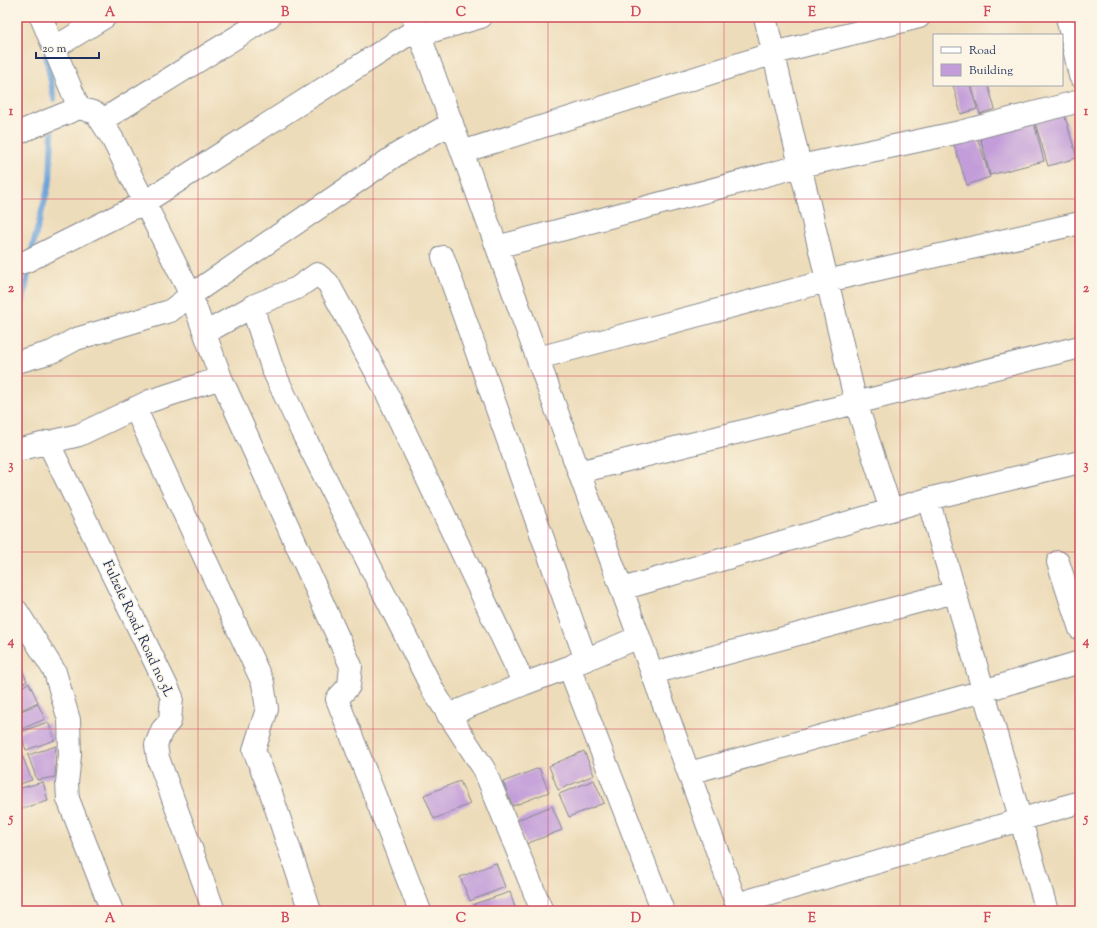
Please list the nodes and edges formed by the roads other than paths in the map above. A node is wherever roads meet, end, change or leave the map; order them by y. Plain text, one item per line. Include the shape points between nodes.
1 (41, 17) edge
2 (104, 17) edge
3 (269, 17) edge
4 (481, 17) edge
5 (765, 17) edge
6 (919, 17) edge
7 (1067, 17) edge
8 (416, 27) edge
9 (1077, 42) edge
10 (54, 48) junction
11 (774, 53) junction
12 (1080, 76) edge
13 (1080, 101) edge
14 (79, 108) junction
15 (101, 121) junction
16 (452, 124) junction
17 (17, 134) edge
18 (462, 152) junction
19 (800, 166) junction
20 (145, 202) junction
21 (1080, 223) edge
22 (497, 247) junction
23 (443, 257) dead end
24 (17, 264) edge
25 (827, 281) junction
26 (191, 295) junction
27 (255, 304) junction
28 (205, 333) junction
29 (1080, 347) edge
30 (538, 358) junction
31 (17, 362) edge
32 (221, 378) junction
33 (856, 403) junction
34 (135, 408) junction
35 (48, 442) junction
36 (17, 450) edge
37 (1080, 462) edge
38 (579, 472) junction
39 (928, 500) junction
40 (891, 510) junction
41 (1058, 562) dead end
42 (622, 589) junction
43 (954, 592) junction
44 (17, 611) edge
45 (1080, 629) edge
46 (639, 637) junction
47 (1080, 662) edge
48 (577, 664) junction
49 (653, 674) junction
50 (524, 684) junction
51 (983, 691) junction
52 (448, 715) junction
53 (689, 773) junction
54 (1080, 802) edge
55 (1020, 820) junction
56 (738, 907) edge
57 (112, 911) edge
58 (214, 911) edge
59 (310, 911) edge
60 (420, 911) edge
61 (542, 911) edge
62 (664, 911) edge
63 (1047, 911) edge

1 - 10 street
2 - 10 street
3 - 15 street
4 - 8 street
5 - 11 street
6 - 11 street
7 - 9 street
8 - 16 street
8 - 20 street
9 - 12 street
10 - 14 street
11 - 18 street
11 - 19 street
13 - 19 street via 960,132
14 - 15 street via 96,113
14 - 17 street
15 - 20 street
16 - 18 street
16 - 26 street via 399,153
18 - 22 street
19 - 22 street
19 - 25 street
20 - 24 street
20 - 26 street
21 - 25 street
22 - 30 street
23 - 48 street
25 - 30 street
25 - 33 street
26 - 28 street
26 - 31 street via 170,311 76,339 52,352
27 - 28 street
27 - 50 street via 297,288 317,274 328,283 384,385
27 - 52 street via 256,319 273,370 302,432 406,639
28 - 32 street
29 - 33 street
30 - 38 street
32 - 34 street
32 - 60 street via 351,666 350,686 338,699
33 - 38 street
33 - 40 street
34 - 35 street via 79,435
34 - 59 street via 263,683 268,709 254,750
35 - 36 street
35 - 58 street, Fulzele Road, Road no 5L via 172,697 170,721 162,730 156,745 158,758
37 - 39 street
38 - 42 street
39 - 40 street
39 - 43 street
40 - 42 street
41 - 45 street
42 - 46 street
43 - 49 street
43 - 51 street
44 - 57 street via 55,672 68,720 68,799
46 - 48 street
46 - 49 street
47 - 51 street
48 - 50 street
48 - 62 street
49 - 53 street
50 - 52 street
51 - 53 street
51 - 55 street
52 - 61 street via 484,769
53 - 56 street
54 - 55 street
55 - 56 street
55 - 63 street

